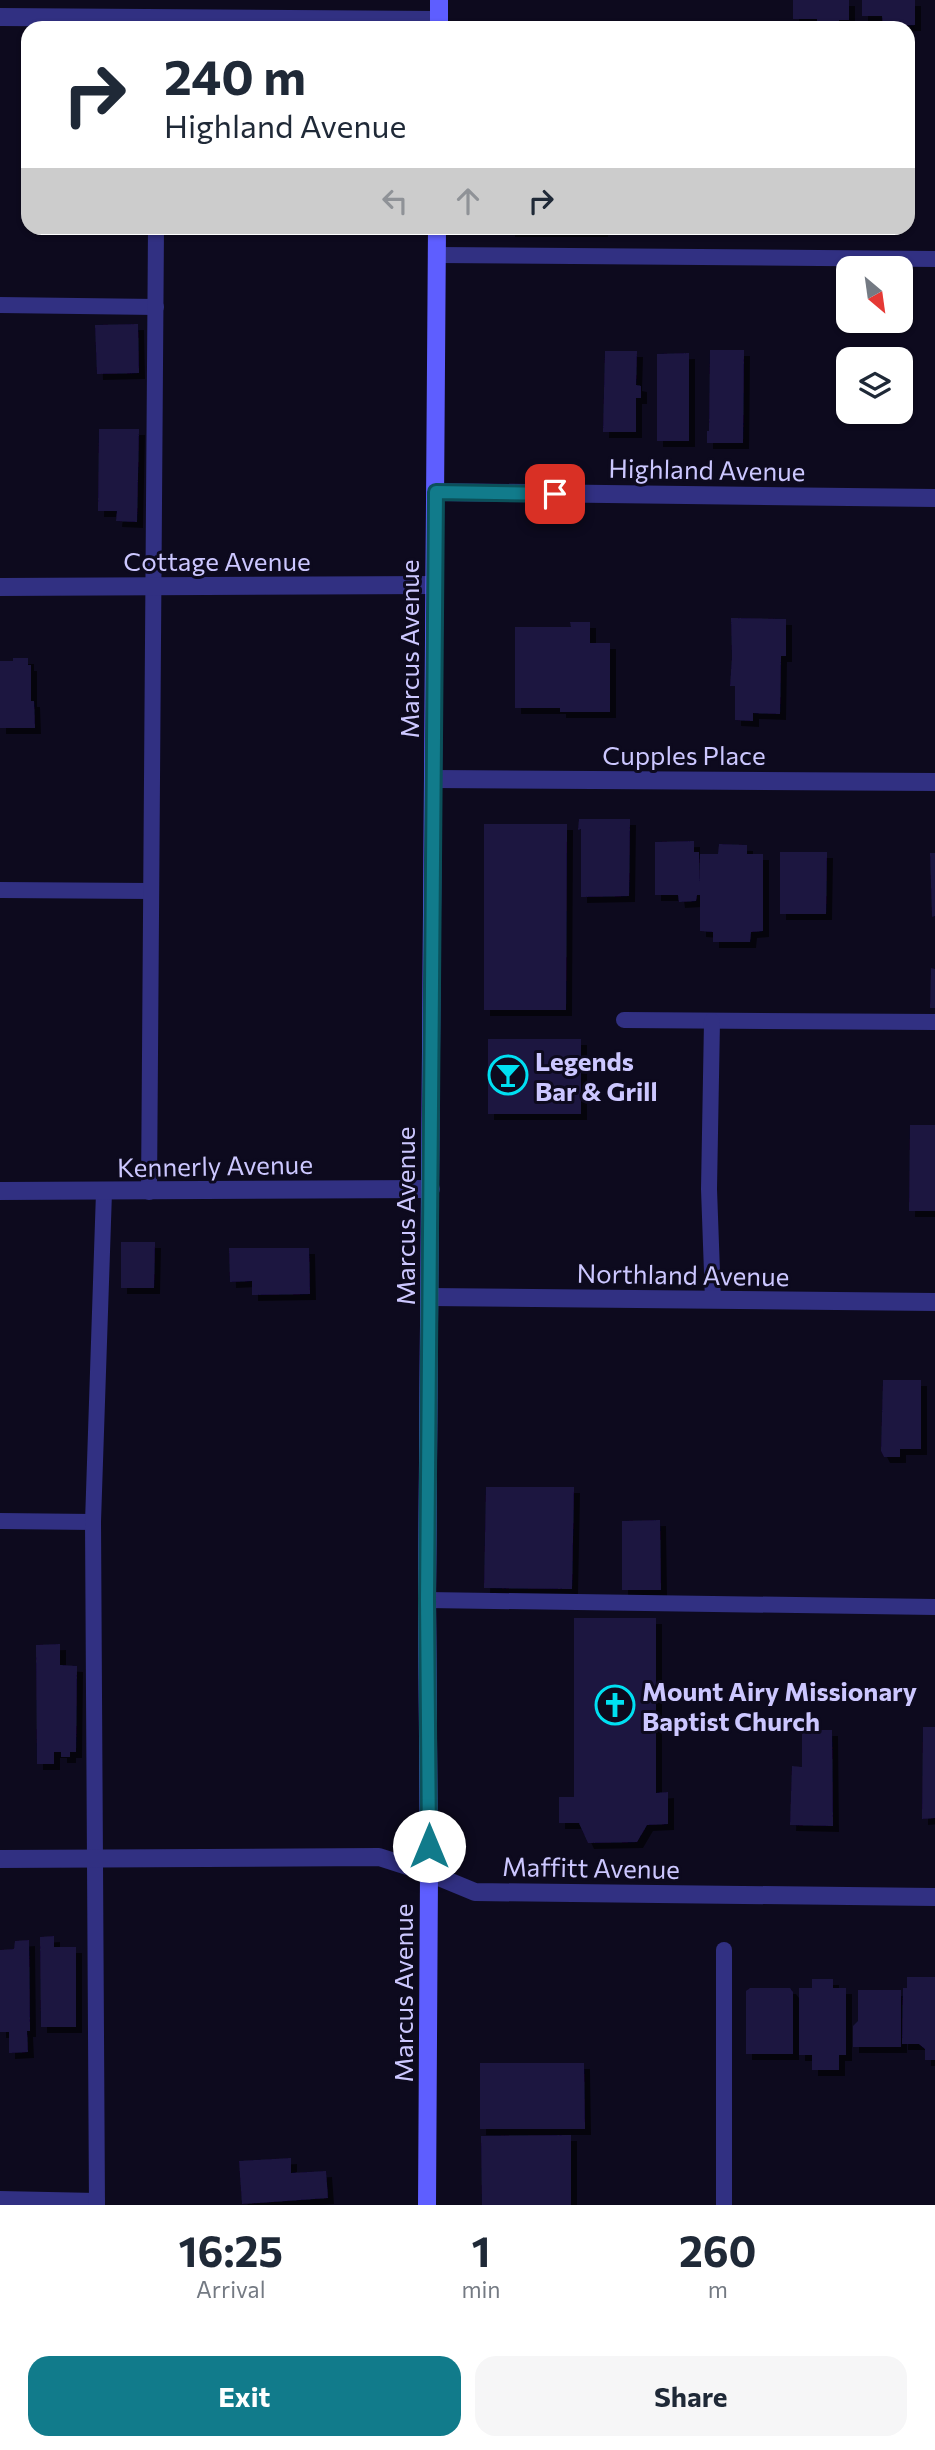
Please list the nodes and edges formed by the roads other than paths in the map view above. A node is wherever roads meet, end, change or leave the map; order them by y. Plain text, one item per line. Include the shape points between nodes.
1 (439, 0) edge
2 (0, 17) edge
3 (104, 21) edge
4 (439, 21) edge
5 (156, 235) edge
6 (437, 235) edge
7 (438, 255) junction
8 (935, 259) edge
9 (0, 305) edge
10 (156, 307) junction
11 (436, 492) junction
12 (935, 498) edge
13 (435, 585) junction
14 (0, 586) edge
15 (152, 586) junction
16 (433, 779) junction
17 (935, 782) edge
18 (0, 890) edge
19 (150, 891) junction
20 (624, 1020) dead end
21 (712, 1021) junction
22 (935, 1022) edge
23 (431, 1189) junction
24 (0, 1191) edge
25 (104, 1192) junction
26 (149, 1192) junction
27 (430, 1297) junction
28 (713, 1300) junction
29 (935, 1302) edge
30 (0, 1521) edge
31 (93, 1522) junction
32 (427, 1600) junction
33 (935, 1607) edge
34 (0, 1859) edge
35 (95, 1859) junction
36 (429, 1873) junction
37 (935, 1897) edge
38 (724, 1950) dead end
39 (0, 2199) edge
40 (97, 2203) edge
41 (428, 2205) edge
42 (724, 2205) edge

1 - 4 street
2 - 3 street
5 - 10 lane
6 - 7 street, Marcus Avenue
7 - 8 lane
7 - 11 street, Marcus Avenue
9 - 10 lane
10 - 15 lane
11 - 12 street, Highland Avenue
11 - 13 street, Marcus Avenue
13 - 15 street, Cottage Avenue
13 - 16 street, Marcus Avenue
14 - 15 street, Cottage Avenue
15 - 19 lane
16 - 17 street, Cupples Place
16 - 23 street, Marcus Avenue
18 - 19 lane
19 - 26 lane
20 - 21 lane
21 - 22 lane
21 - 28 lane via 709,1189
23 - 26 street, Kennerly Avenue
23 - 27 street, Marcus Avenue
24 - 25 street, Kennerly Avenue
25 - 26 street, Kennerly Avenue
25 - 31 lane
27 - 28 street, Northland Avenue
27 - 32 street, Marcus Avenue
28 - 29 street, Northland Avenue
30 - 31 lane
31 - 35 lane
32 - 33 lane
32 - 36 street, Marcus Avenue
34 - 35 street, Maffitt Avenue
35 - 36 street, Maffitt Avenue via 379,1857
35 - 40 lane
36 - 37 street, Maffitt Avenue via 475,1892
36 - 41 street, Marcus Avenue
38 - 42 lane
39 - 40 lane

